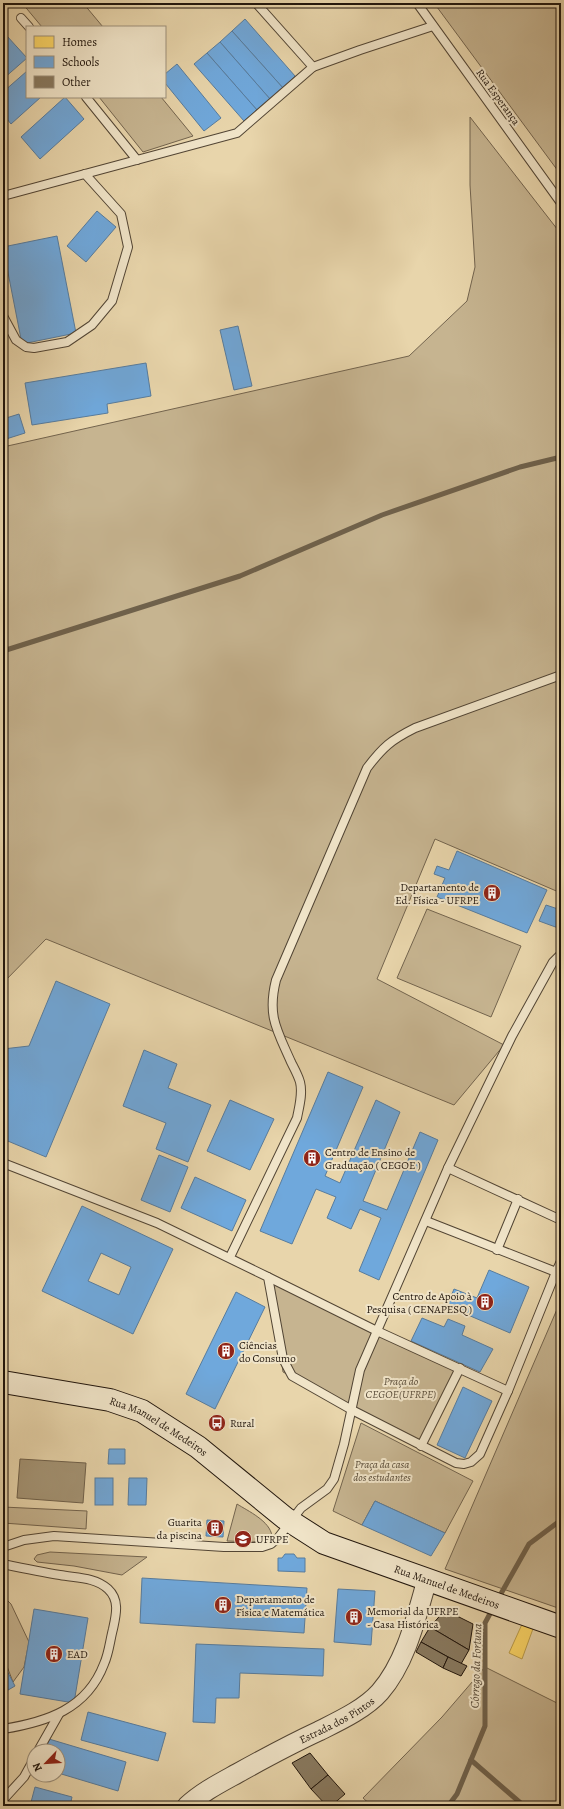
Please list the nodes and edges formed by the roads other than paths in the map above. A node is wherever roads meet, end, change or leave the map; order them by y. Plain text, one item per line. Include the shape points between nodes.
1 (256, 3) edge
2 (417, 3) edge
3 (21, 18) dead end
4 (28, 26) edge
5 (433, 26) junction
6 (313, 67) junction
7 (87, 98) edge
8 (137, 160) junction
9 (85, 174) junction
10 (3, 196) edge
11 (561, 203) edge
12 (3, 316) edge
13 (561, 675) edge
14 (561, 954) edge
15 (3, 1163) edge
16 (448, 1168) junction
17 (518, 1199) junction
18 (561, 1220) edge
19 (426, 1222) junction
20 (497, 1250) junction
21 (230, 1257) junction
22 (561, 1261) edge
23 (556, 1272) junction
24 (268, 1277) junction
25 (377, 1331) junction
26 (460, 1368) junction
27 (3, 1382) edge
28 (508, 1391) junction
29 (352, 1410) junction
30 (421, 1446) junction
31 (291, 1522) junction
32 (3, 1547) edge
33 (3, 1564) edge
34 (427, 1580) junction
35 (561, 1627) edge
36 (59, 1714) junction
37 (3, 1729) edge
38 (43, 1743) edge
39 (26, 1773) edge
40 (3, 1800) edge
41 (187, 1806) edge

1 - 6 lane
2 - 5 lane, Rua Esperança
3 - 4 lane
5 - 6 lane
5 - 11 lane, Rua Esperança
6 - 8 lane via 236,133
7 - 8 lane
8 - 9 lane
9 - 10 lane
9 - 12 lane via 121,214 128,247 112,301 92,325 67,342 34,348 26,347 16,340
13 - 21 lane via 414,728 395,738 367,768 276,980 272,1010 276,1028 300,1082 300,1100 296,1118
14 - 16 lane via 553,962 512,1036
15 - 21 lane via 150,1221
16 - 17 lane
16 - 19 lane
17 - 18 lane
17 - 20 lane
19 - 20 lane
19 - 25 lane
20 - 23 lane
21 - 24 lane
22 - 23 lane
23 - 28 lane
24 - 25 lane
24 - 29 lane via 287,1370 297,1380
25 - 26 lane
25 - 29 lane via 360,1370
26 - 28 lane
26 - 30 lane
27 - 31 main road, Rua Manuel de Medeiros via 110,1400 142,1411 198,1447
28 - 30 lane via 480,1454 471,1462 456,1463
29 - 30 lane
29 - 31 lane via 334,1478 327,1489 301,1508
31 - 32 lane via 278,1538 262,1547 224,1547 54,1536 24,1540
31 - 34 main road, Rua Manuel de Medeiros via 324,1543
33 - 36 lane via 101,1583 110,1590 116,1600 117,1611 105,1664 79,1702
34 - 35 main road, Rua Manuel de Medeiros
34 - 41 street, Estrada dos Pintos via 403,1652 393,1674 380,1693 351,1715 206,1790
36 - 37 lane via 19,1727
36 - 38 lane
39 - 40 lane

